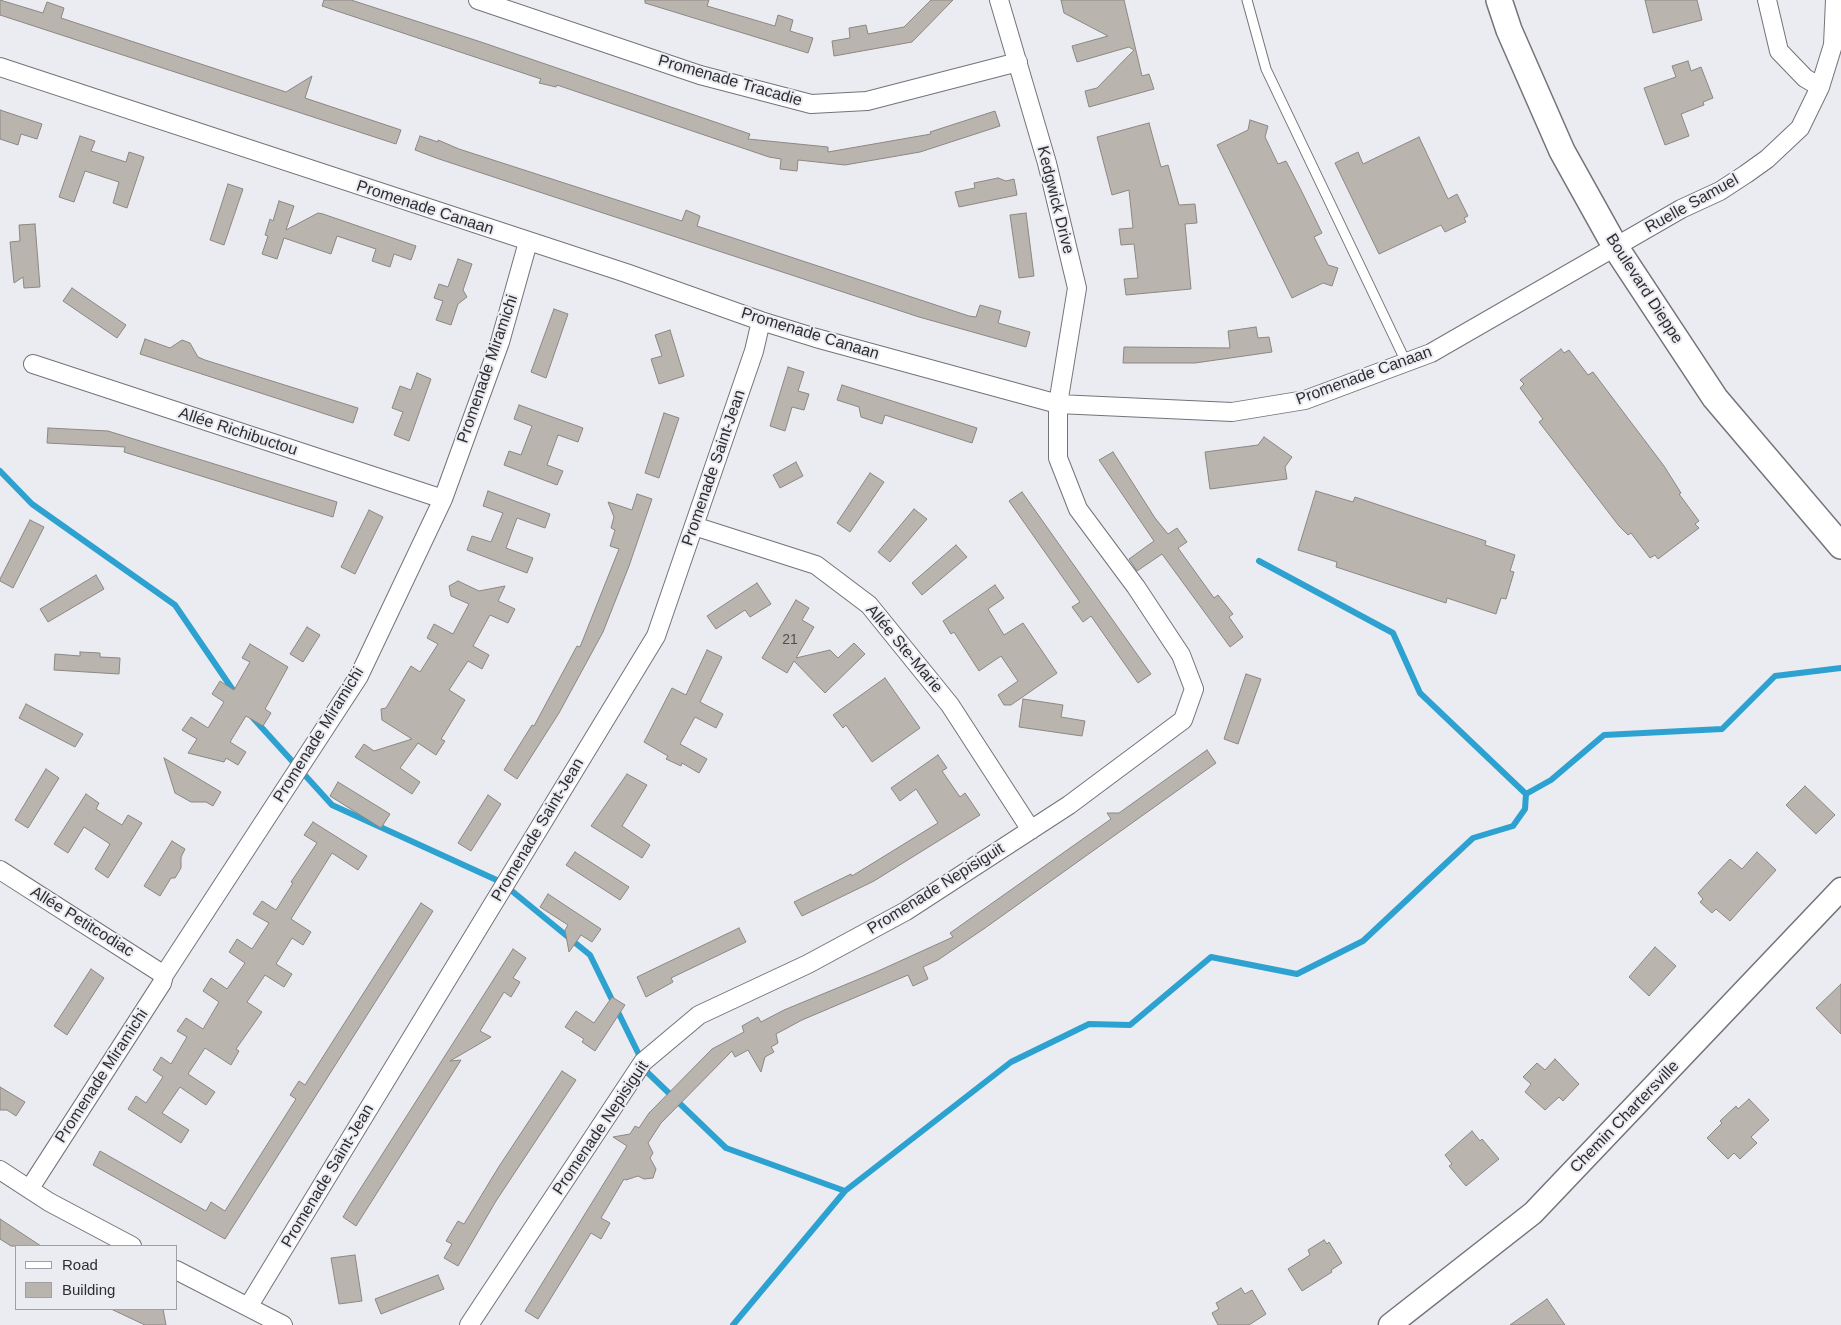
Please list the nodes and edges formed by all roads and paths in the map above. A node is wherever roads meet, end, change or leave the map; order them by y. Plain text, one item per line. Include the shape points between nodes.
1 (478, 0) edge
2 (999, 0) edge
3 (1247, 0) edge
4 (1499, 0) edge
5 (1767, 0) edge
6 (1835, 0) edge
7 (1018, 62) junction
8 (0, 67) edge
9 (1820, 87) junction
10 (528, 242) junction
11 (1616, 248) junction
12 (761, 322) junction
13 (1406, 362) junction
14 (33, 364) dead end
15 (1058, 404) junction
16 (443, 499) junction
17 (694, 526) junction
18 (1841, 546) edge
19 (1031, 830) junction
20 (0, 870) edge
21 (1841, 889) edge
22 (164, 974) junction
23 (0, 1170) edge
24 (30, 1188) junction
25 (130, 1245) edge
26 (178, 1271) edge
27 (248, 1307) junction
28 (283, 1325) edge
29 (469, 1325) edge
30 (1390, 1325) edge

1 - 7 street, Promenade Tracadie via 700,75 811,104 867,101
2 - 7 street, Kedgwick Drive
3 - 13 lane via 1266,70
4 - 11 main road, Boulevard Dieppe via 1562,151
5 - 9 street via 1779,50 1806,78
6 - 9 street, Ruelle Samuel via 1833,45
7 - 15 street, Kedgwick Drive via 1047,163 1077,288
8 - 10 street, Promenade Canaan
9 - 11 street, Ruelle Samuel via 1800,128 1767,159 1720,191 1681,209
10 - 12 street, Promenade Canaan via 626,273
10 - 16 street, Promenade Miramichi via 500,342
11 - 13 street, Promenade Canaan via 1431,353
11 - 18 main road, Boulevard Dieppe via 1715,398
12 - 15 street, Promenade Canaan
12 - 17 street, Promenade Saint-Jean
13 - 15 street, Promenade Canaan via 1305,400 1232,412
14 - 16 street, Allée Richibuctou
15 - 19 street, Promenade Nepisiguit via 1058,458 1078,509 1181,655 1194,689 1183,720
16 - 22 street, Promenade Miramichi via 359,676
17 - 19 street, Allée Ste-Marie via 816,565 869,605 950,705
17 - 27 street, Promenade Saint-Jean via 656,636
19 - 29 street, Promenade Nepisiguit via 906,911 808,964 699,1015 643,1062
20 - 22 street, Allée Petitcodiac
21 - 30 street, Chemin Chartersville via 1533,1213
22 - 24 street, Promenade Miramichi via 162,983
23 - 24 street
24 - 25 street via 49,1202
26 - 27 street
27 - 28 street

